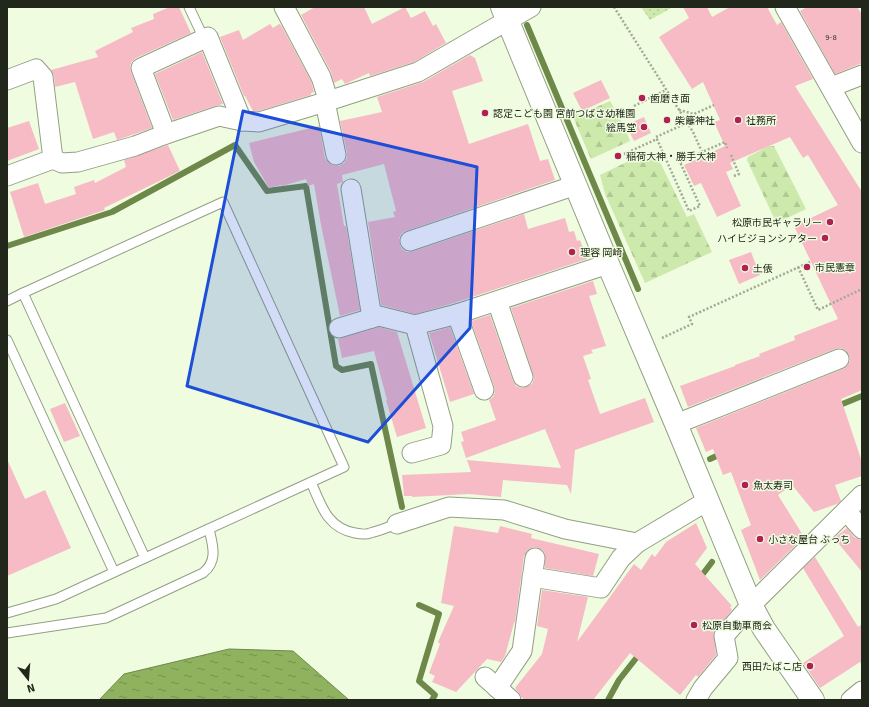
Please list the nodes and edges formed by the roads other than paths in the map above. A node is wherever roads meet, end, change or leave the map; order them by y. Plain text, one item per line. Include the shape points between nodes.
1 (189, 7) edge
2 (284, 7) edge
3 (531, 7) edge
4 (785, 7) edge
5 (505, 14) edge
6 (204, 39) junction
7 (862, 75) edge
8 (7, 80) edge
9 (831, 87) junction
10 (325, 102) junction
11 (242, 121) junction
12 (166, 134) junction
13 (862, 143) edge
14 (336, 155) dead end
15 (53, 159) junction
16 (7, 176) edge
17 (576, 184) junction
18 (351, 189) dead end
19 (410, 242) dead end
20 (608, 264) junction
21 (23, 293) junction
22 (7, 301) edge
23 (497, 301) junction
24 (458, 314) junction
25 (372, 318) junction
26 (415, 325) junction
27 (340, 328) dead end
28 (7, 340) edge
29 (839, 358) dead end
30 (523, 377) dead end
31 (484, 390) dead end
32 (676, 424) junction
33 (412, 453) dead end
34 (311, 482) junction
35 (862, 494) edge
36 (707, 500) junction
37 (846, 511) junction
38 (397, 524) joint
39 (209, 529) junction
40 (862, 529) edge
41 (636, 543) junction
42 (145, 558) junction
43 (535, 558) dead end
44 (114, 572) junction
45 (532, 577) junction
46 (751, 605) junction
47 (7, 613) edge
48 (7, 633) edge
49 (497, 688) edge
50 (862, 691) edge
51 (696, 700) edge
52 (813, 700) edge
53 (851, 700) edge

1 - 6 lane
2 - 10 street via 321,77 327,96
3 - 5 street
4 - 9 street
5 - 10 street via 418,72
5 - 17 street
6 - 11 street via 208,37
6 - 12 street via 141,68
7 - 9 street
8 - 15 street via 41,63
9 - 13 street
10 - 11 street via 259,122
10 - 14 street
11 - 12 street via 219,116
12 - 15 street via 135,146 78,162 62,163
15 - 16 street
17 - 19 street
17 - 20 street
18 - 25 street
20 - 23 street
20 - 32 street
21 - 22 lane
21 - 34 lane via 223,202 344,467
21 - 42 lane
23 - 24 street
23 - 30 street
24 - 26 street
24 - 31 street
25 - 26 street via 379,316
25 - 27 street
26 - 33 street via 443,426 445,452
28 - 44 lane
29 - 32 street
32 - 36 street
34 - 38 lane via 328,518 342,529 369,534
34 - 39 lane
35 - 37 street
36 - 41 street
36 - 46 street
37 - 40 street
37 - 46 street
38 - 41 street via 449,507 504,510 565,529
39 - 42 lane
39 - 48 lane via 214,553 211,564 203,573 106,618
41 - 45 street via 621,558 601,588
42 - 44 lane
43 - 45 street
44 - 47 lane via 56,599
45 - 49 street via 522,651
46 - 51 street via 724,636 728,658
46 - 52 street via 764,629
50 - 53 street

